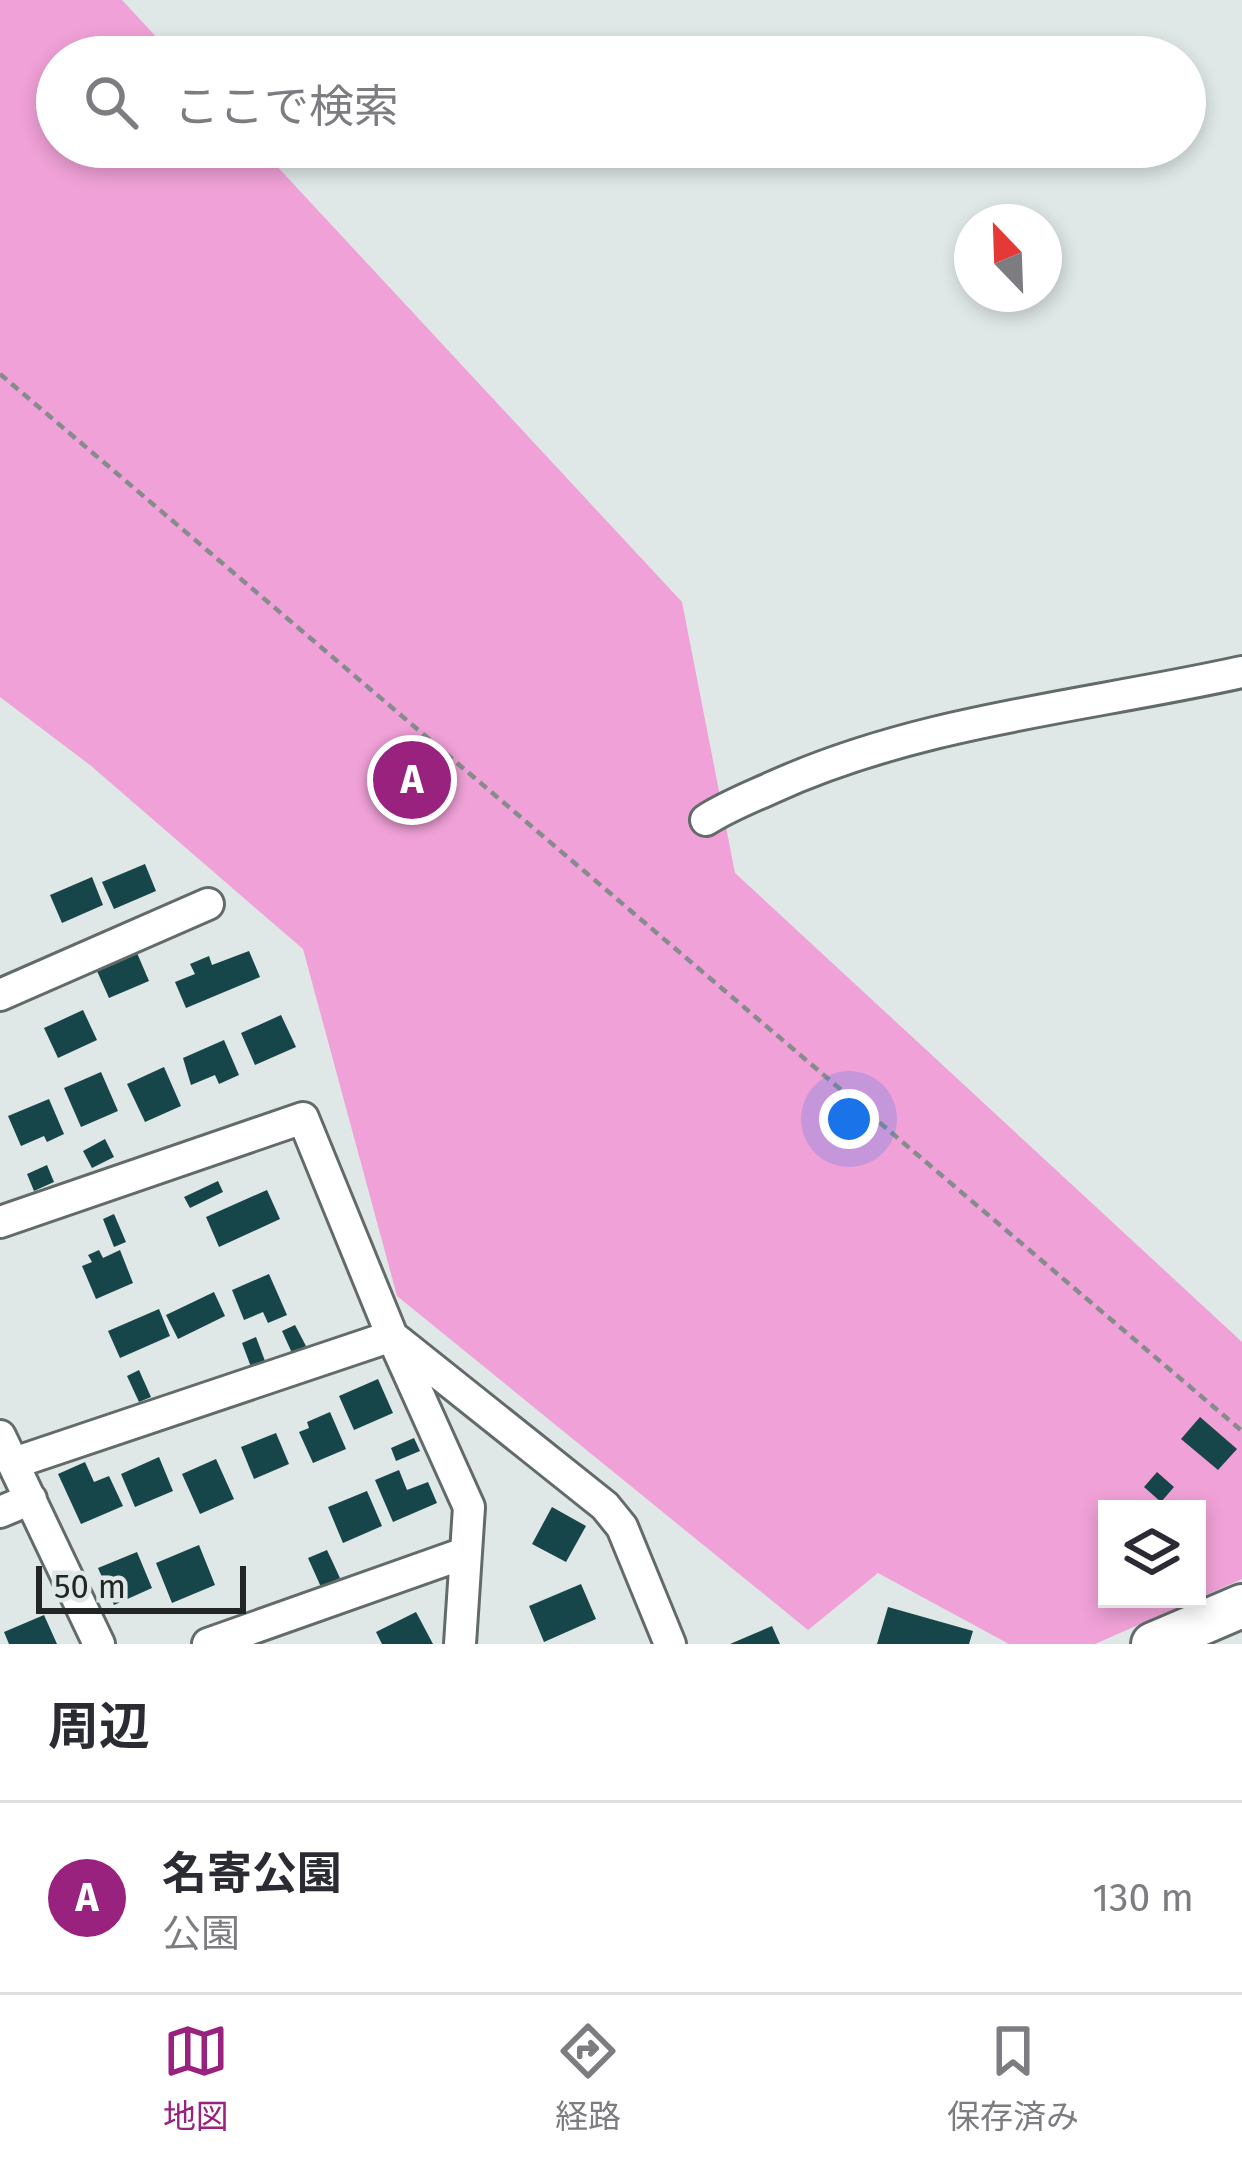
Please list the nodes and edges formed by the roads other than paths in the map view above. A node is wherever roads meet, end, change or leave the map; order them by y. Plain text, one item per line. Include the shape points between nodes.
1 (1242, 672) edge
2 (706, 820) dead end
3 (208, 904) dead end
4 (0, 995) edge
5 (0, 1222) edge
6 (392, 1336) junction
7 (7, 1450) edge
8 (31, 1499) junction
9 (0, 1512) edge
10 (465, 1553) junction
11 (1242, 1606) edge
12 (99, 1644) edge
13 (208, 1644) edge
14 (460, 1644) edge
15 (670, 1644) edge
16 (1153, 1644) edge

1 - 2 street via 1012,713 833,760
3 - 4 street
5 - 6 street via 303,1118
6 - 7 street
6 - 10 street via 469,1508
6 - 15 street via 605,1506 622,1527
7 - 8 street
8 - 9 street
8 - 12 street
10 - 13 street
10 - 14 street
11 - 16 street

